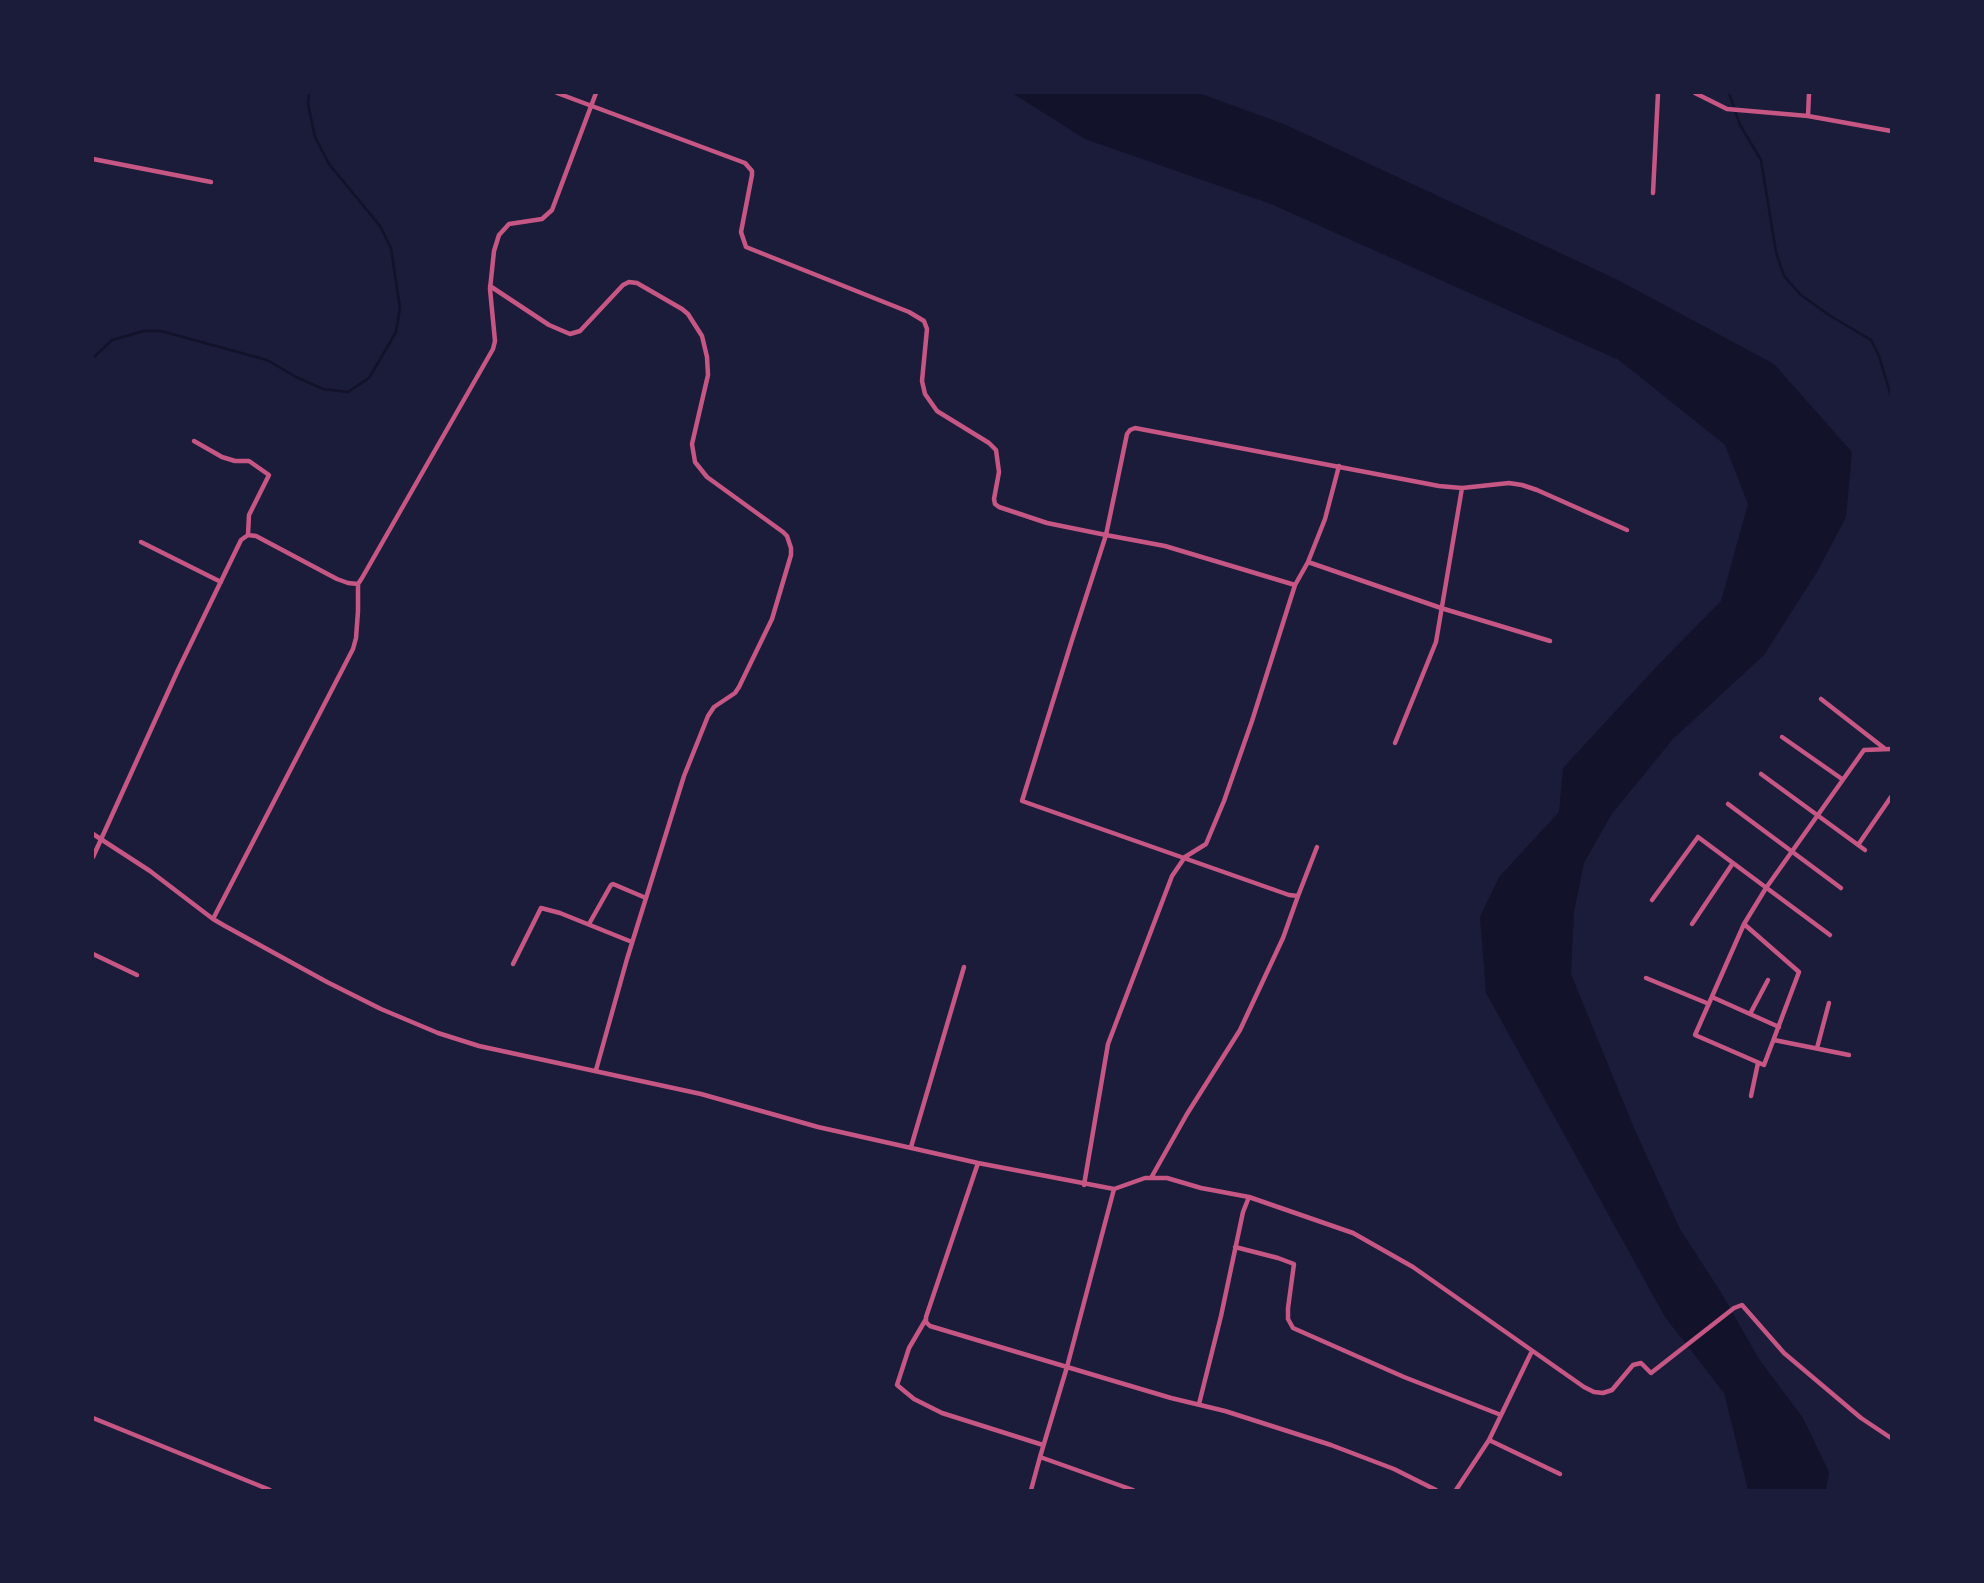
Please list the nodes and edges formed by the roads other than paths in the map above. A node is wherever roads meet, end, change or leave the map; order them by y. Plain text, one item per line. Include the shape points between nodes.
1 (557, 93) edge
2 (596, 93) edge
3 (1657, 93) edge
4 (1695, 93) edge
5 (1809, 93) edge
6 (591, 105) junction
7 (1808, 116) junction
8 (1891, 131) edge
9 (93, 159) edge
10 (211, 182) dead end
11 (1653, 193) dead end
12 (490, 286) junction
13 (194, 441) dead end
14 (1339, 466) junction
15 (1462, 488) junction
16 (1627, 530) dead end
17 (1106, 535) junction
18 (248, 536) junction
19 (141, 542) dead end
20 (1308, 562) junction
21 (221, 582) junction
22 (358, 583) junction
23 (1295, 585) junction
24 (1441, 608) junction
25 (1550, 640) dead end
26 (1821, 699) dead end
27 (1782, 737) dead end
28 (1395, 743) dead end
29 (1884, 748) junction
30 (1891, 749) edge
31 (1761, 774) dead end
32 (1842, 779) junction
33 (1891, 797) edge
34 (1728, 804) dead end
35 (1818, 816) junction
36 (93, 834) edge
37 (101, 840) junction
38 (1858, 845) junction
39 (1317, 847) dead end
40 (1865, 850) dead end
41 (1791, 852) junction
42 (93, 857) edge
43 (1185, 857) junction
44 (1733, 863) junction
45 (1766, 888) junction
46 (1841, 888) dead end
47 (1298, 896) junction
48 (646, 898) junction
49 (1652, 900) dead end
50 (213, 919) junction
51 (1692, 924) dead end
52 (1744, 924) junction
53 (589, 925) junction
54 (1830, 935) dead end
55 (632, 942) junction
56 (93, 954) edge
57 (513, 964) dead end
58 (964, 967) dead end
59 (137, 975) dead end
60 (1646, 978) dead end
61 (1768, 980) dead end
62 (1712, 997) junction
63 (1829, 1003) dead end
64 (1709, 1004) junction
65 (1750, 1014) junction
66 (1779, 1027) junction
67 (1774, 1040) junction
68 (1817, 1048) junction
69 (1849, 1055) dead end
70 (1758, 1063) junction
71 (596, 1070) junction
72 (1751, 1096) dead end
73 (911, 1147) junction
74 (978, 1163) junction
75 (1151, 1178) junction
76 (1084, 1185) junction
77 (1114, 1189) junction
78 (1249, 1197) junction
79 (1235, 1247) junction
80 (926, 1319) junction
81 (1532, 1350) junction
82 (1067, 1367) junction
83 (1199, 1405) junction
84 (1501, 1415) junction
85 (93, 1418) edge
86 (1891, 1438) edge
87 (1489, 1440) junction
88 (1043, 1445) junction
89 (1040, 1457) junction
90 (1560, 1474) dead end
91 (270, 1490) edge
92 (1031, 1490) edge
93 (1133, 1490) edge
94 (1436, 1490) edge
95 (1456, 1490) edge

1 - 6 street
2 - 6 street
3 - 11 street
4 - 7 street via 1727,109
5 - 7 street
6 - 12 street via 552,210 542,219 506,226 496,243
6 - 17 street via 745,163 752,171 741,232 746,247 924,321 925,394 937,411 996,450 997,506 1047,523
7 - 8 street
9 - 10 street
12 - 22 street via 493,349
12 - 48 street via 570,334 580,331 629,282 688,314 702,336 708,375 692,444 695,462 707,477 783,532 790,542 791,555 772,618 739,687 708,716
13 - 18 street via 222,457 249,461 269,475 249,515
14 - 15 street
14 - 17 street via 1132,429 1127,434
14 - 20 street
15 - 16 street via 1522,485
15 - 24 street
17 - 23 street via 1165,546
17 - 43 street via 1022,801
18 - 21 street via 241,540
18 - 22 street via 337,579
19 - 21 street
20 - 23 street
20 - 24 street
21 - 37 street
22 - 50 street via 352,649
23 - 43 street via 1224,801 1206,844
24 - 25 street
24 - 28 street via 1436,642
26 - 29 street
27 - 32 street
29 - 30 street
29 - 32 street via 1864,750
31 - 35 street
32 - 35 street
33 - 38 street
34 - 41 street
35 - 38 street
35 - 41 street
36 - 37 street
37 - 42 street
37 - 50 street
38 - 40 street
39 - 47 street
41 - 45 street
41 - 46 street
43 - 47 street
43 - 76 street via 1172,876 1108,1044
44 - 45 street
44 - 49 street via 1699,837
44 - 51 street
45 - 52 street
45 - 54 street
47 - 75 street via 1240,1030
48 - 53 street via 613,884
48 - 55 street
50 - 71 street via 411,1023 479,1046
52 - 62 street
52 - 66 street via 1800,972
53 - 55 street
53 - 57 street via 541,908
55 - 71 street
56 - 59 street
58 - 73 street
60 - 64 street
61 - 65 street
62 - 64 street
62 - 65 street
63 - 68 street
64 - 70 street via 1695,1035
65 - 66 street
66 - 67 street
67 - 68 street
67 - 70 street via 1764,1065
68 - 69 street
70 - 72 street
71 - 73 street
73 - 74 street
74 - 76 street
74 - 80 street
75 - 77 street
75 - 78 street
76 - 77 street
77 - 82 street
78 - 79 street
78 - 81 street via 1353,1233 1413,1267
79 - 83 street
79 - 84 street via 1294,1264 1288,1308 1293,1328
80 - 82 street via 930,1326
80 - 88 street via 909,1348 897,1385 942,1413
81 - 84 street
81 - 86 street via 1584,1387 1603,1393 1612,1390 1633,1365 1640,1363 1651,1373 1734,1308 1744,1306 1784,1353
82 - 83 street
82 - 88 street
83 - 94 street via 1331,1445
84 - 87 street
85 - 91 street
87 - 90 street
87 - 95 street
88 - 89 street
89 - 92 street
89 - 93 street

